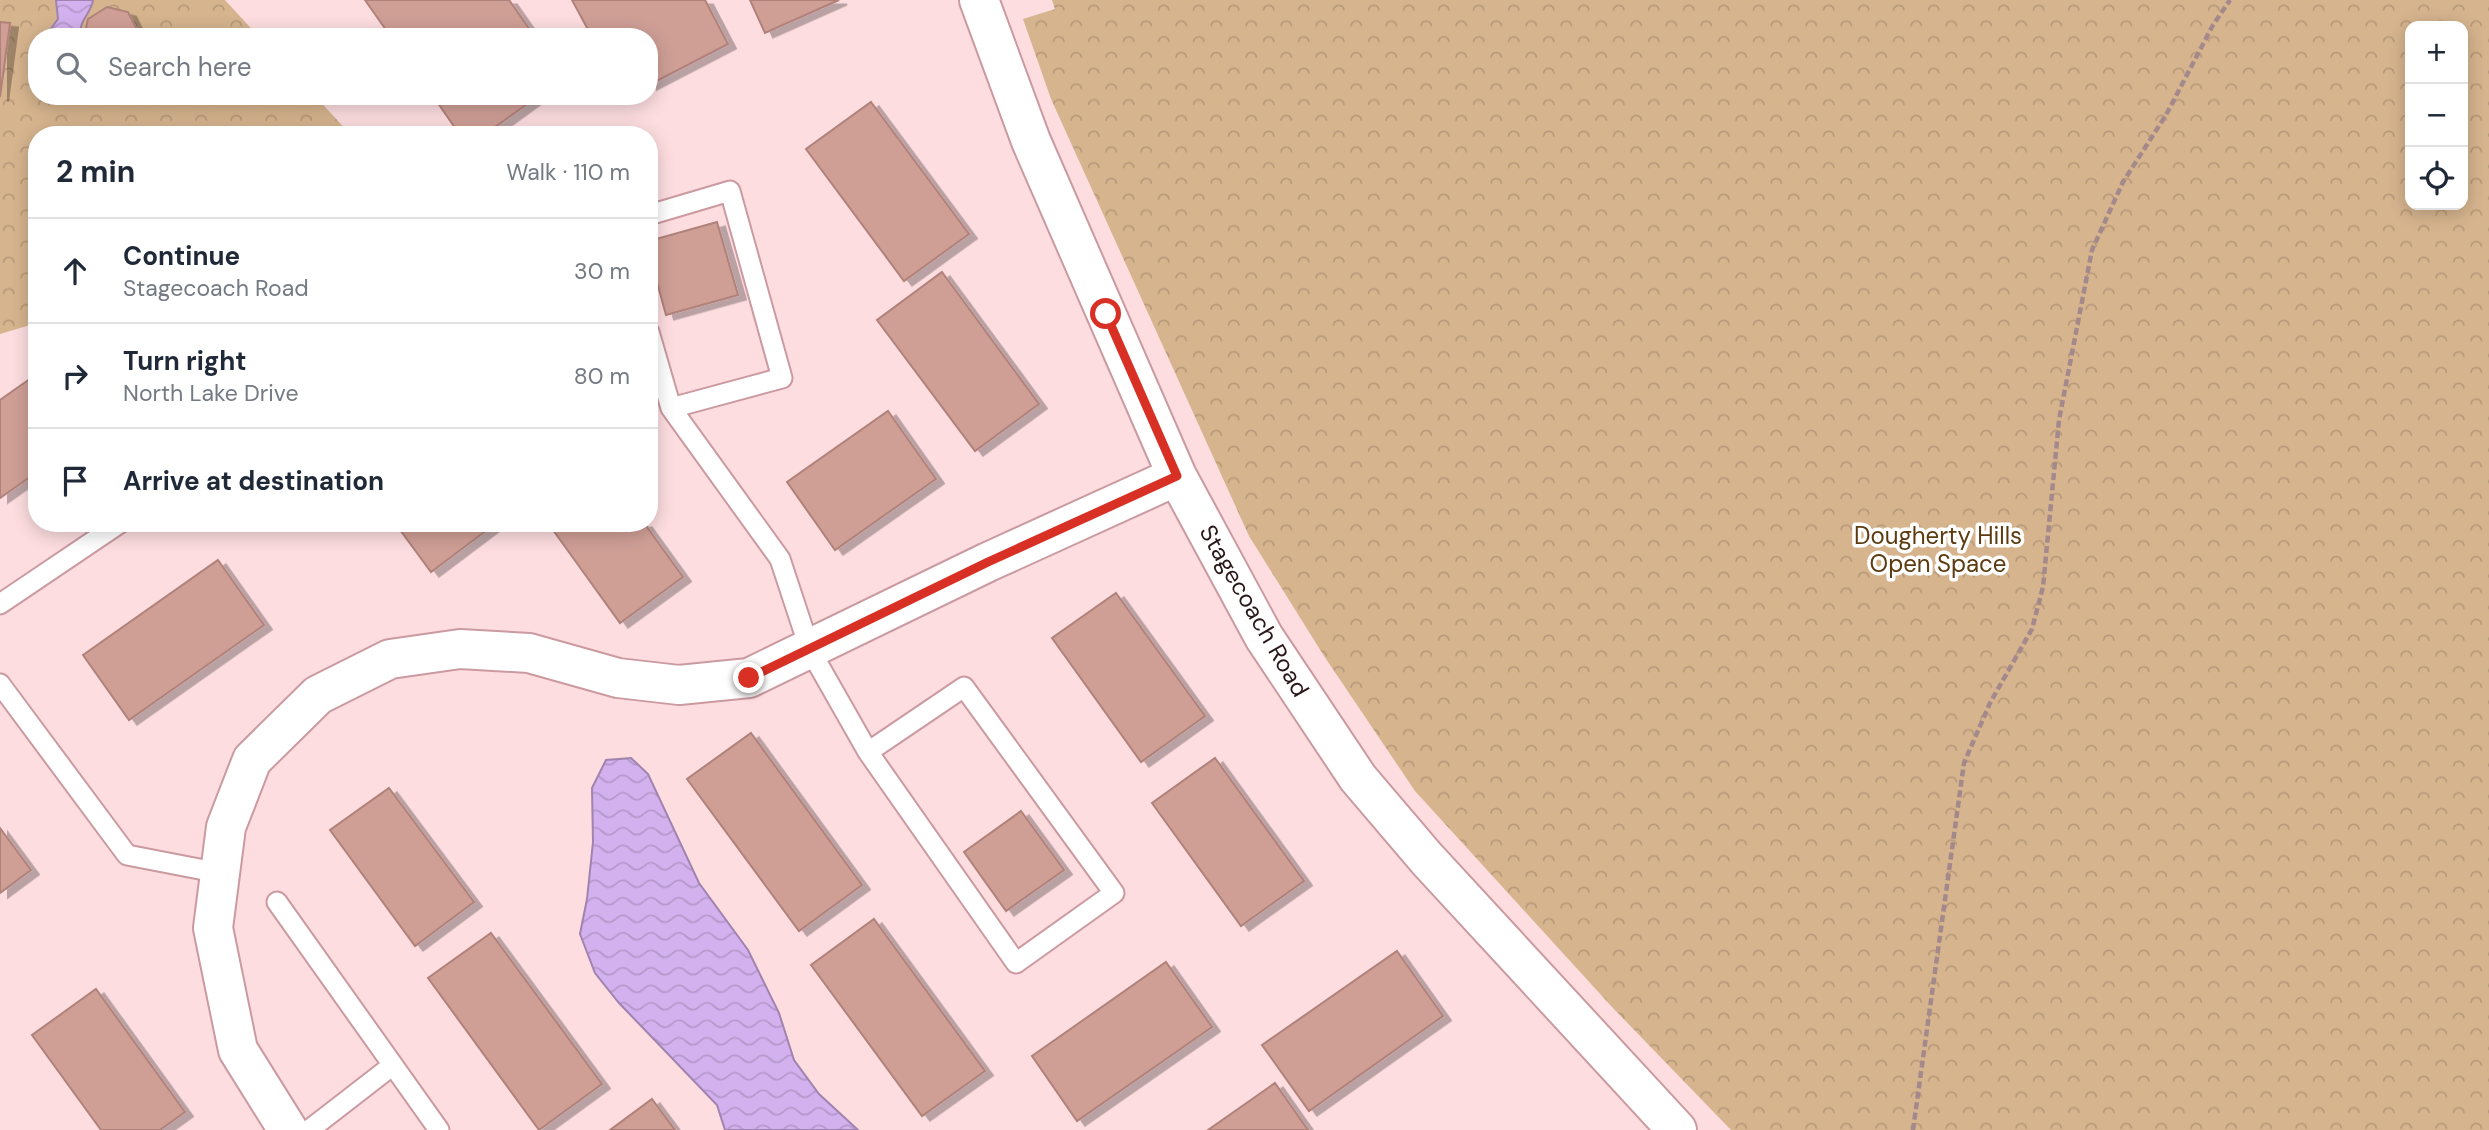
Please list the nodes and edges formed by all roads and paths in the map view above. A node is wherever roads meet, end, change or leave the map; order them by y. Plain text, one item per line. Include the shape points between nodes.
1 (979, 0) edge
2 (2230, 0) edge
3 (658, 212) edge
4 (658, 366) edge
5 (671, 408) junction
6 (1177, 476) junction
7 (107, 532) edge
8 (0, 604) edge
9 (810, 650) junction
10 (0, 684) edge
11 (868, 752) junction
12 (220, 873) junction
13 (277, 902) dead end
14 (393, 1065) junction
15 (288, 1130) edge
16 (309, 1130) edge
17 (439, 1130) edge
18 (1677, 1130) edge
19 (1913, 1130) edge

1 - 6 street, Stagecoach Road via 1031,141
2 - 19 path via 2123,182 2092,250 2059,421 2040,598 2032,629 1990,704 1964,763
3 - 5 lane via 730,191 782,378
4 - 5 lane
5 - 9 lane via 780,559
6 - 9 street
6 - 18 street, Stagecoach Road via 1264,636 1358,778
7 - 8 lane
9 - 11 lane
9 - 12 street via 749,678 679,685 618,678 528,653 460,649 390,659 318,695 252,760 226,827
10 - 12 lane via 127,855
11 - 11 lane via 1016,964 1114,893 964,687
12 - 15 street via 213,928 238,1050
13 - 14 lane
14 - 16 lane
14 - 17 lane

